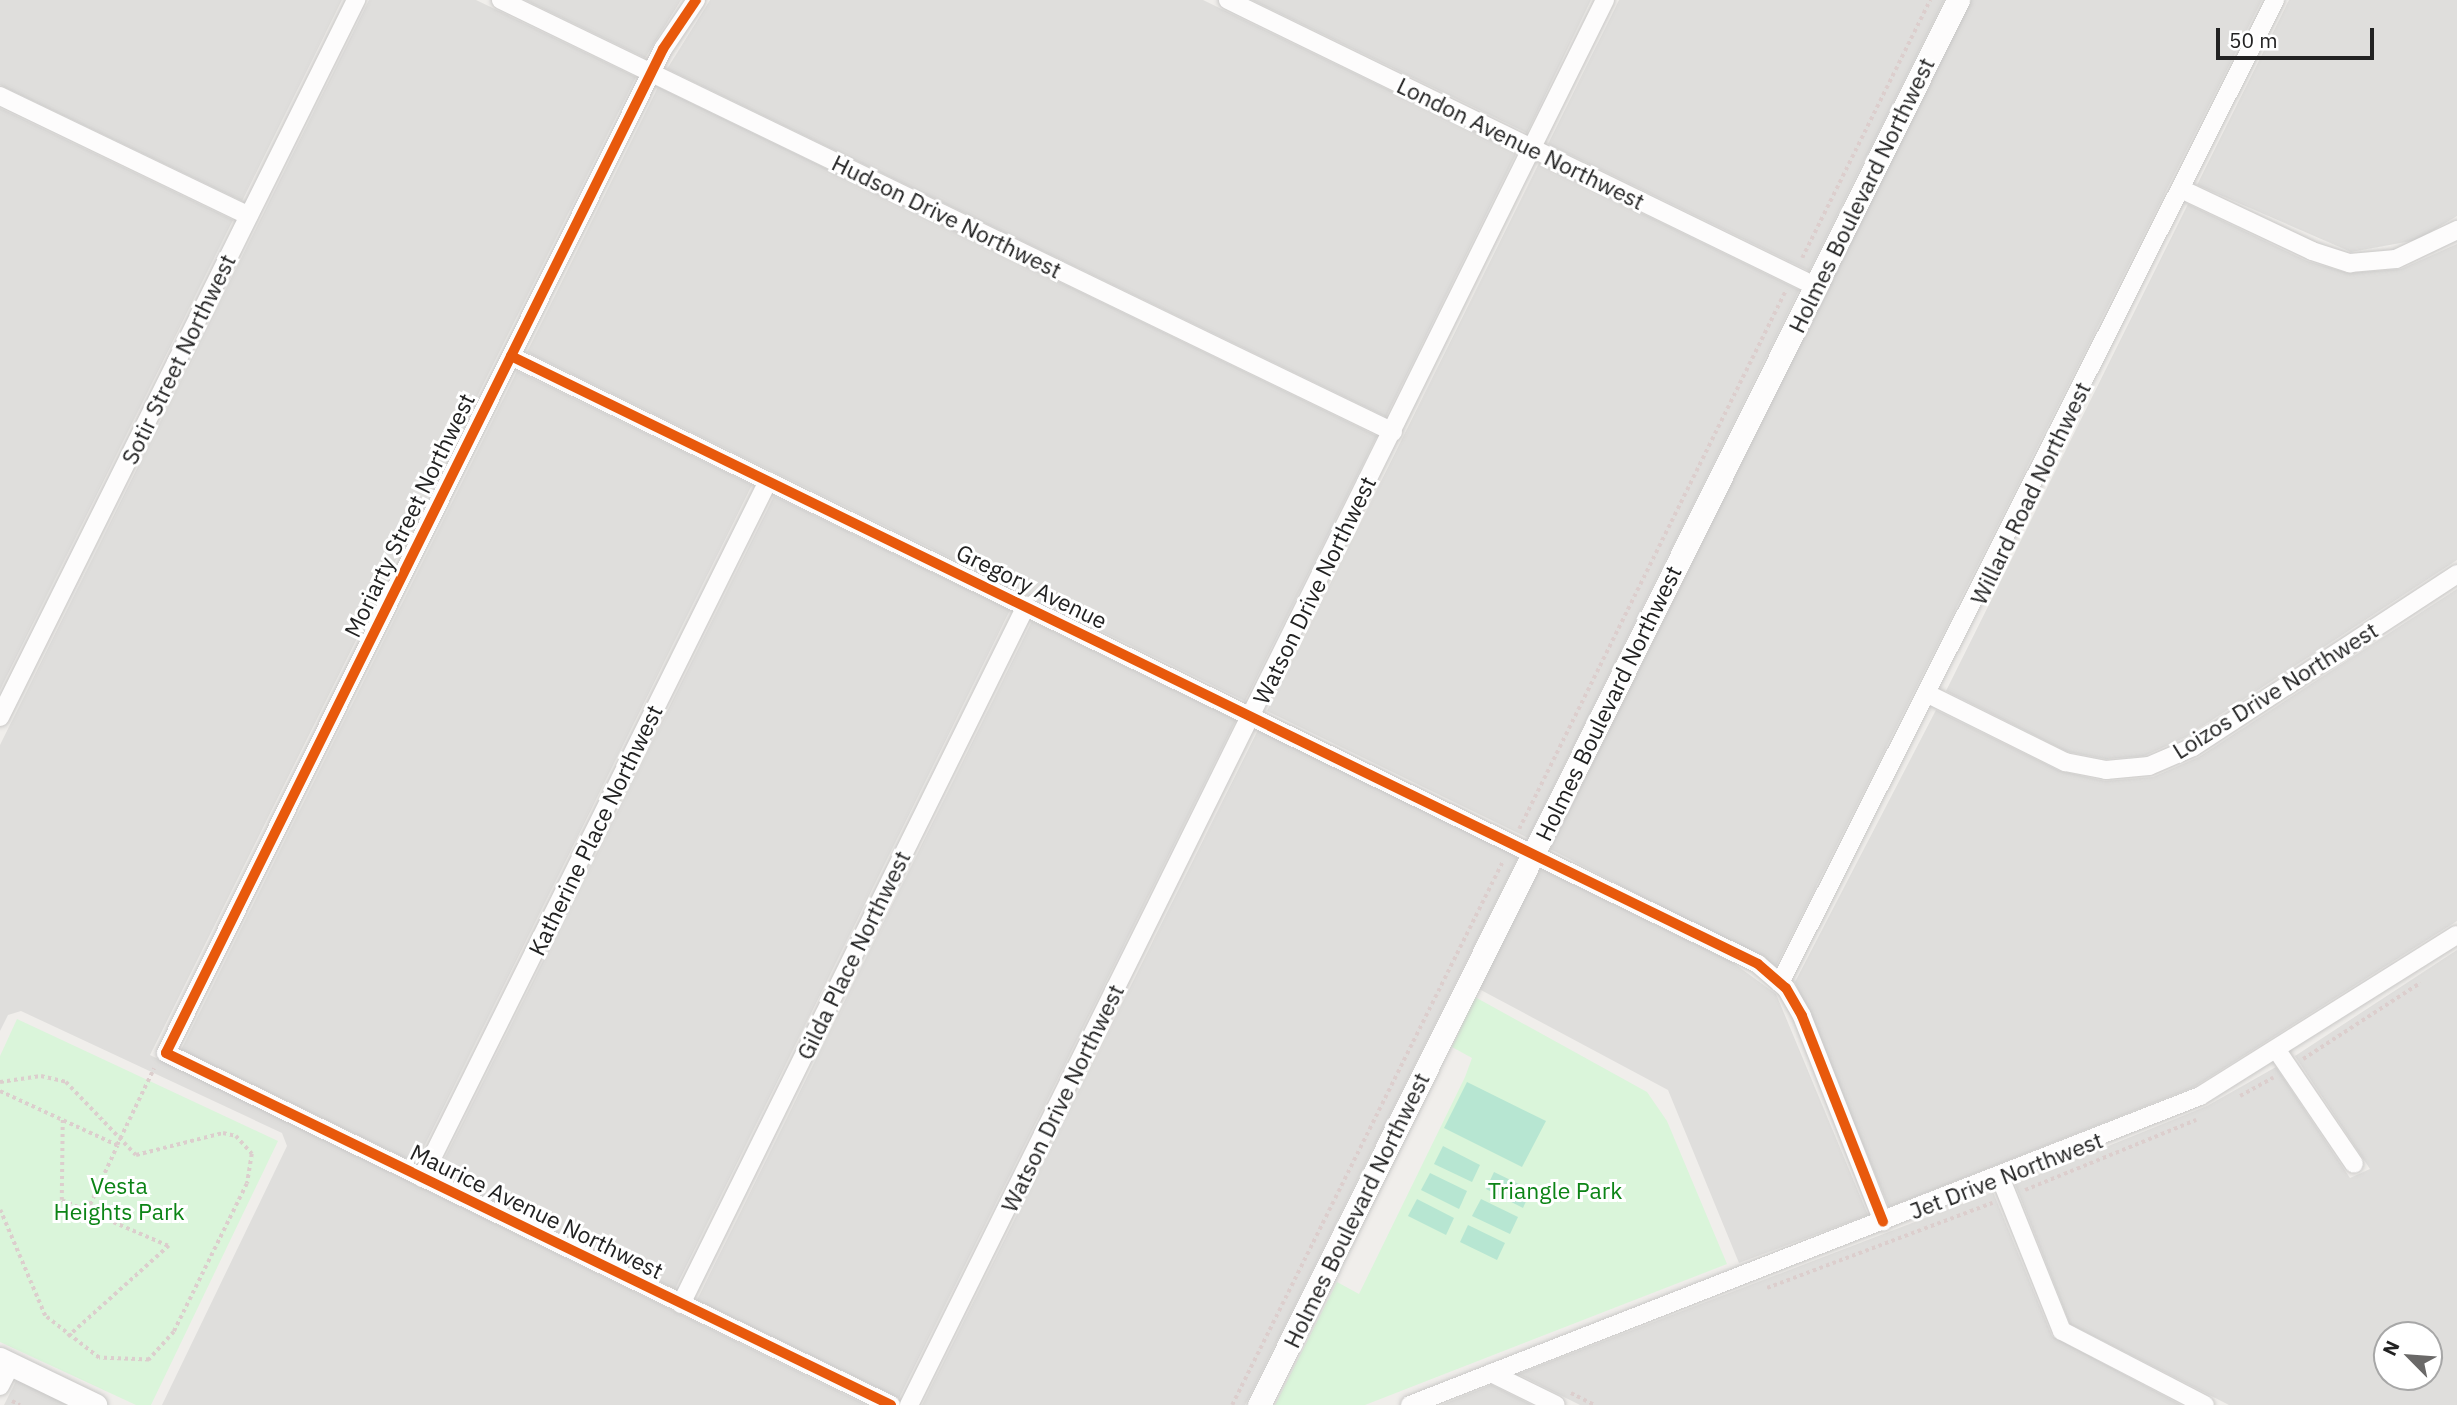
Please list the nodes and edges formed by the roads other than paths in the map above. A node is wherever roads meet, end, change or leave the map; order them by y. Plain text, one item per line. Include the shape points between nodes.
1 (356, 0) edge
2 (501, 0) edge
3 (696, 0) edge
4 (1228, 0) edge
5 (1605, 0) edge
6 (1958, 0) edge
7 (2275, 0) edge
8 (652, 72) junction
9 (0, 96) edge
10 (1533, 148) junction
11 (2181, 189) junction
12 (248, 216) junction
13 (2457, 230) edge
14 (1815, 286) junction
15 (511, 356) junction
16 (1392, 432) junction
17 (768, 481) junction
18 (2457, 574) edge
19 (1026, 606) junction
20 (1930, 695) junction
21 (1252, 716) junction
22 (0, 717) edge
23 (1534, 853) junction
24 (2457, 935) edge
25 (1780, 983) junction
26 (2278, 1052) junction
27 (166, 1053) joint
28 (2354, 1164) dead end
29 (2000, 1177) junction
30 (422, 1178) junction
31 (1883, 1222) junction
32 (681, 1304) junction
33 (5, 1362) edge
34 (1491, 1373) junction
35 (0, 1386) edge
36 (96, 1405) edge
37 (891, 1405) edge
38 (909, 1405) edge
39 (1259, 1405) edge
40 (1410, 1405) edge
41 (1556, 1405) edge
42 (2205, 1405) edge

1 - 12 street, Sotir Street Northwest
2 - 8 street, Hudson Drive Northwest
3 - 8 street, Moriarty Street Northwest
4 - 10 street, London Avenue Northwest
5 - 10 street, Watson Drive Northwest
6 - 14 street, Holmes Boulevard Northwest
7 - 11 street, Willard Road Northwest
8 - 15 street, Moriarty Street Northwest
8 - 16 street, Hudson Drive Northwest
9 - 12 street
10 - 14 street, London Avenue Northwest
10 - 16 street, Watson Drive Northwest
11 - 13 street via 2312,251 2350,263 2414,253
11 - 20 street, Willard Road Northwest
12 - 22 street, Sotir Street Northwest
14 - 23 street, Holmes Boulevard Northwest
15 - 17 street, Gregory Avenue
15 - 27 street, Moriarty Street Northwest
16 - 21 street, Watson Drive Northwest
17 - 19 street, Gregory Avenue
17 - 30 street, Katherine Place Northwest
18 - 20 street, Loizos Drive Northwest via 2193,747 2149,766 2106,770 2065,762
19 - 21 street, Gregory Avenue
19 - 32 street, Gilda Place Northwest
20 - 25 street, Willard Road Northwest
21 - 23 street, Gregory Avenue
21 - 38 street, Watson Drive Northwest
23 - 25 street, Gregory Avenue via 1738,953
23 - 39 street, Holmes Boulevard Northwest
24 - 26 street, Jet Drive Northwest
25 - 31 street via 1802,1016
26 - 28 street
26 - 29 street, Jet Drive Northwest via 2200,1097
27 - 30 street, Maurice Avenue Northwest
29 - 31 street, Jet Drive Northwest
29 - 42 street via 2062,1331
30 - 32 street, Maurice Avenue Northwest
31 - 34 street, Jet Drive Northwest
32 - 37 street, Maurice Avenue Northwest
33 - 35 street
33 - 36 street
34 - 40 street, Jet Drive Northwest
34 - 41 street

